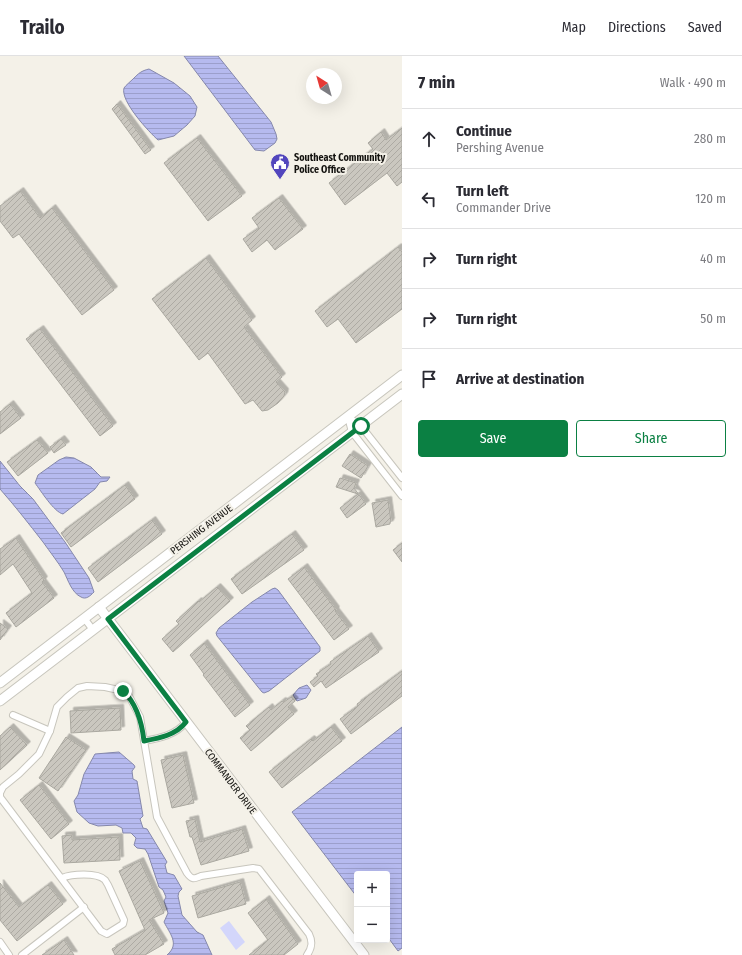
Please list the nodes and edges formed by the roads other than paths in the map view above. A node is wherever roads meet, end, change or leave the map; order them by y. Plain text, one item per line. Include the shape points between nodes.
1 (402, 375) edge
2 (402, 394) edge
3 (348, 417) junction
4 (361, 426) junction
5 (352, 432) junction
6 (402, 478) edge
7 (402, 496) edge
8 (99, 608) junction
9 (84, 618) junction
10 (108, 619) junction
11 (93, 630) junction
12 (0, 682) edge
13 (0, 701) edge
14 (13, 715) dead end
15 (186, 722) junction
16 (50, 732) junction
17 (144, 741) junction
18 (0, 794) edge
19 (0, 798) edge
20 (62, 878) junction
21 (84, 907) junction
22 (0, 942) edge
23 (9, 955) edge
24 (22, 955) edge
25 (307, 955) edge
26 (364, 955) edge

1 - 3 street, PERSHING AVENUE
2 - 4 street, PERSHING AVENUE
3 - 4 street
3 - 5 street
3 - 8 street, PERSHING AVENUE
4 - 5 street, PERSHING AVENUE
4 - 6 street
5 - 7 street
5 - 10 street, PERSHING AVENUE
8 - 9 street, PERSHING AVENUE
8 - 10 street, COMMANDER DRIVE
9 - 11 street
9 - 12 street, PERSHING AVENUE
10 - 11 street, PERSHING AVENUE
10 - 15 street, COMMANDER DRIVE
11 - 13 street, PERSHING AVENUE
14 - 16 street
15 - 17 street via 171,734
15 - 26 street, COMMANDER DRIVE
16 - 17 street via 57,707 78,688 86,686 123,691 129,696 140,717
16 - 18 street via 39,754 3,787
17 - 25 street via 157,818 190,877 194,879 259,869 312,939 312,947
18 - 19 street
19 - 20 street
20 - 21 street
20 - 21 street via 72,875 95,875 105,880 124,920 123,924 107,934
21 - 24 street
22 - 23 street

